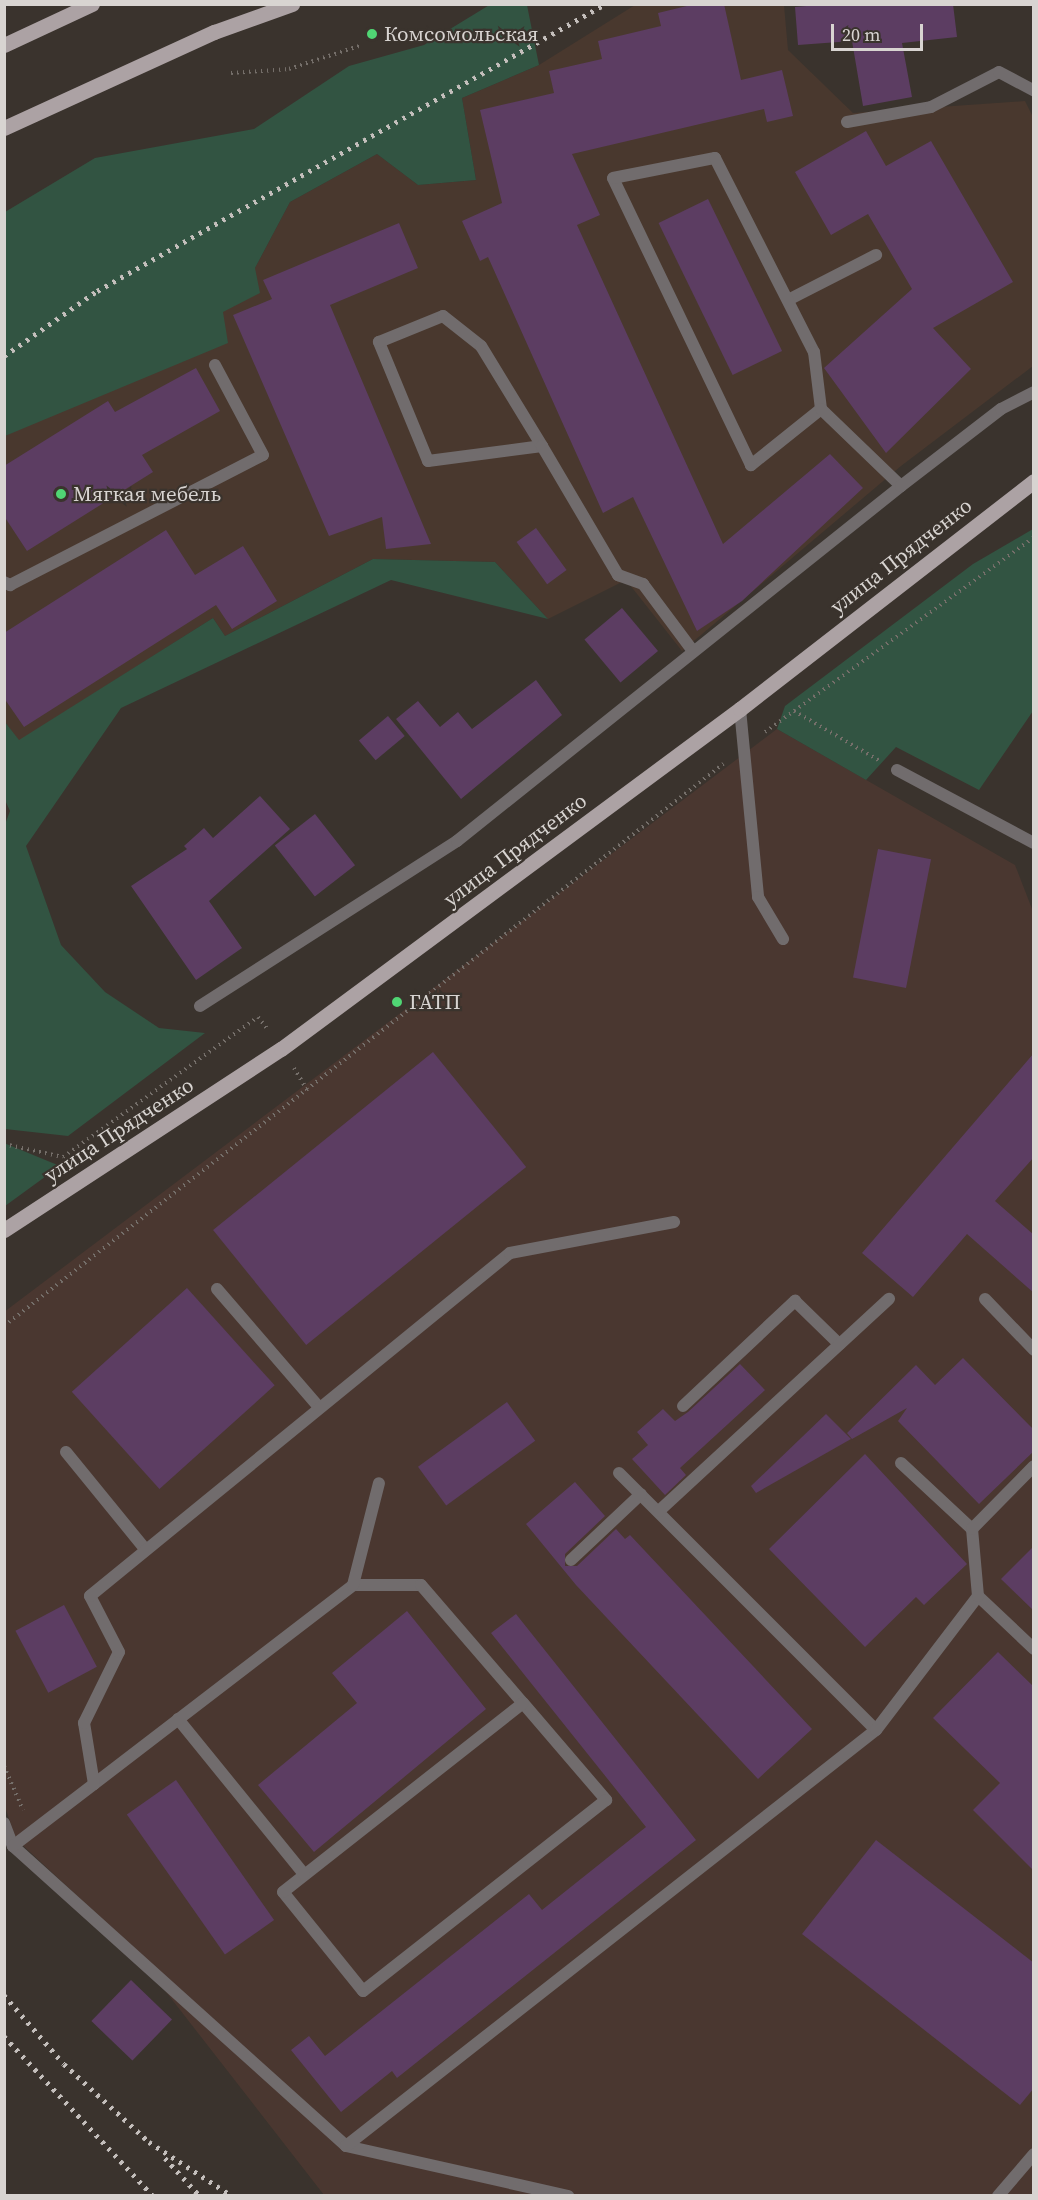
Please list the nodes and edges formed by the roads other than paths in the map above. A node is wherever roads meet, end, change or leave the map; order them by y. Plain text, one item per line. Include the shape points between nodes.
1 (92, 4) edge
2 (292, 4) edge
3 (4, 45) edge
4 (1034, 91) edge
5 (847, 122) dead end
6 (4, 128) edge
7 (876, 255) dead end
8 (788, 300) junction
9 (215, 365) dead end
10 (1034, 392) edge
11 (822, 409) junction
12 (542, 446) junction
13 (1034, 481) edge
14 (901, 486) junction
15 (4, 582) edge
16 (693, 651) junction
17 (740, 709) junction
18 (897, 770) road end
19 (1034, 843) edge
20 (783, 939) dead end
21 (200, 1006) dead end
22 (674, 1222) dead end
23 (4, 1230) edge
24 (217, 1289) dead end
25 (888, 1299) dead end
26 (985, 1299) dead end
27 (839, 1344) junction
28 (1034, 1350) edge
29 (318, 1406) junction
30 (683, 1406) dead end
31 (66, 1452) dead end
32 (901, 1462) dead end
33 (1034, 1466) edge
34 (619, 1473) dead end
35 (379, 1483) dead end
36 (641, 1494) junction
37 (658, 1511) junction
38 (972, 1529) junction
39 (145, 1550) junction
40 (571, 1560) dead end
41 (353, 1585) junction
42 (978, 1596) junction
43 (1034, 1649) edge
44 (523, 1703) junction
45 (178, 1719) junction
46 (876, 1730) junction
47 (94, 1784) junction
48 (4, 1823) edge
49 (13, 1846) junction
50 (304, 1874) junction
51 (346, 2146) junction
52 (1034, 2154) edge
53 (568, 2196) edge
54 (998, 2196) edge

1 - 3 main road
2 - 6 main road via 214,32
4 - 5 street via 999,72 930,107
7 - 8 street
8 - 11 street via 814,352
8 - 11 street via 715,158 613,178 751,465
9 - 15 street via 264,455 31,574
10 - 14 street via 1001,409
11 - 14 street
12 - 12 street via 481,346 443,316 379,342 428,461
12 - 16 street via 618,575 643,584
13 - 17 main road, улица Прядченко
14 - 16 street
16 - 21 street via 457,841
17 - 20 street via 758,897
17 - 23 main road, улица Прядченко via 281,1049
18 - 19 street
22 - 29 street via 510,1253
24 - 29 street
25 - 27 street
26 - 28 street
27 - 30 street via 795,1301
27 - 37 street
29 - 39 street
31 - 39 street
32 - 38 street
33 - 38 street
34 - 36 street
35 - 41 street
36 - 37 street
36 - 40 street
37 - 46 street
38 - 42 street
39 - 47 street via 90,1596 119,1652 84,1724
41 - 44 street via 421,1585
41 - 45 street
42 - 43 street
42 - 46 street
44 - 50 street
44 - 50 street via 606,1800 363,1991 283,1892
45 - 47 street
45 - 50 street
46 - 51 street
47 - 49 street
48 - 49 street
49 - 51 street
51 - 53 street
52 - 54 street

